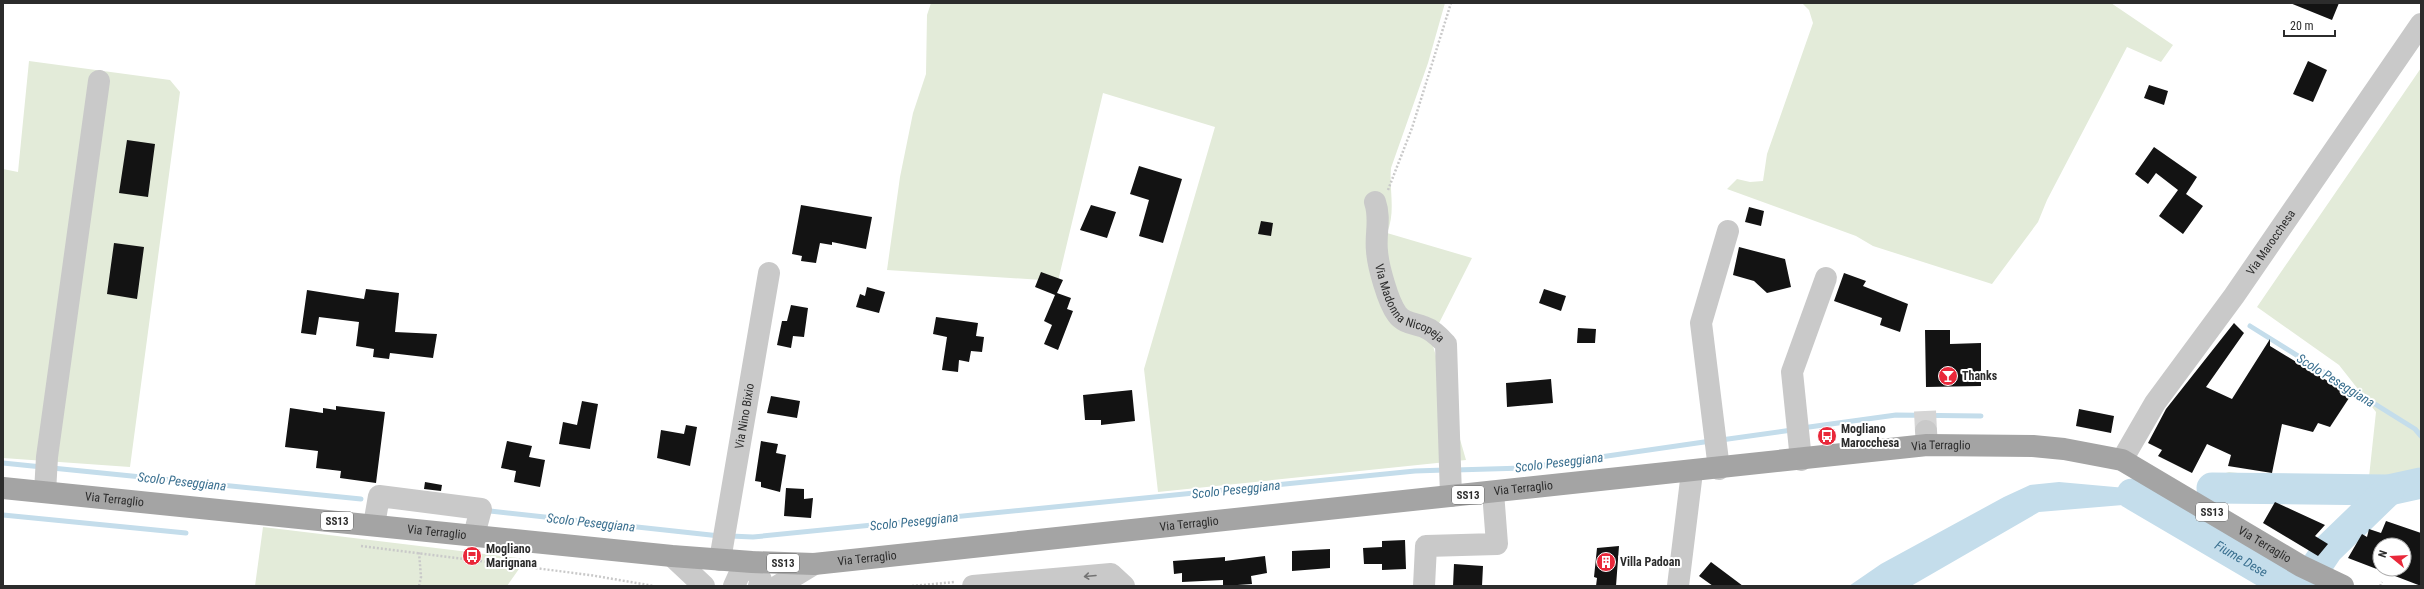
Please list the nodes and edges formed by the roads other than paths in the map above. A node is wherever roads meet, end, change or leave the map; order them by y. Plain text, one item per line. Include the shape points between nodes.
1 (2421, 24) edge
2 (100, 81) dead end
3 (1377, 208) road end
4 (1728, 231) dead end
5 (769, 273) dead end
6 (1826, 278) dead end
7 (1717, 450) junction
8 (1802, 460) junction
9 (2122, 460) junction
10 (1692, 472) junction
11 (1451, 479) junction
12 (45, 487) junction
13 (3, 488) edge
14 (1494, 501) junction
15 (374, 525) junction
16 (474, 535) junction
17 (722, 544) junction
18 (672, 556) junction
19 (752, 562) junction
20 (814, 564) junction
21 (967, 584) edge
22 (704, 586) edge
23 (734, 586) edge
24 (759, 586) edge
25 (778, 586) edge
26 (1124, 586) edge
27 (1424, 586) edge
28 (1678, 586) edge
29 (2343, 586) edge

1 - 9 street, Via Marocchesa via 2234,296 2155,403
2 - 12 street via 47,457
3 - 11 street, Via Madonna Nicopeja via 1376,250 1389,295 1398,315 1409,324 1430,330 1446,344
4 - 7 street via 1701,323
5 - 17 street, Via Nino Bixio
6 - 8 street via 1792,372
7 - 8 main road, Via Terraglio / SS13
7 - 10 main road, Via Terraglio / SS13
8 - 9 main road, Via Terraglio / SS13 via 1927,438 2064,449
9 - 29 main road, Via Terraglio / SS13 via 2301,566
10 - 14 main road, Via Terraglio / SS13
10 - 28 street
11 - 14 main road, Via Terraglio / SS13
11 - 20 main road, Via Terraglio / SS13
12 - 13 main road, Via Terraglio / SS13
12 - 15 main road, Via Terraglio / SS13
14 - 27 street via 1497,544 1426,546
15 - 16 main road, Via Terraglio / SS13
15 - 16 street via 379,496 481,509
16 - 18 main road, Via Terraglio / SS13
17 - 18 main road, Via Terraglio / SS13
17 - 19 main road, Via Terraglio / SS13
18 - 22 street
19 - 20 main road, Via Terraglio / SS13
19 - 23 street via 739,575
19 - 24 street via 761,580
20 - 25 street
26 -> 21 street via 1111,574

